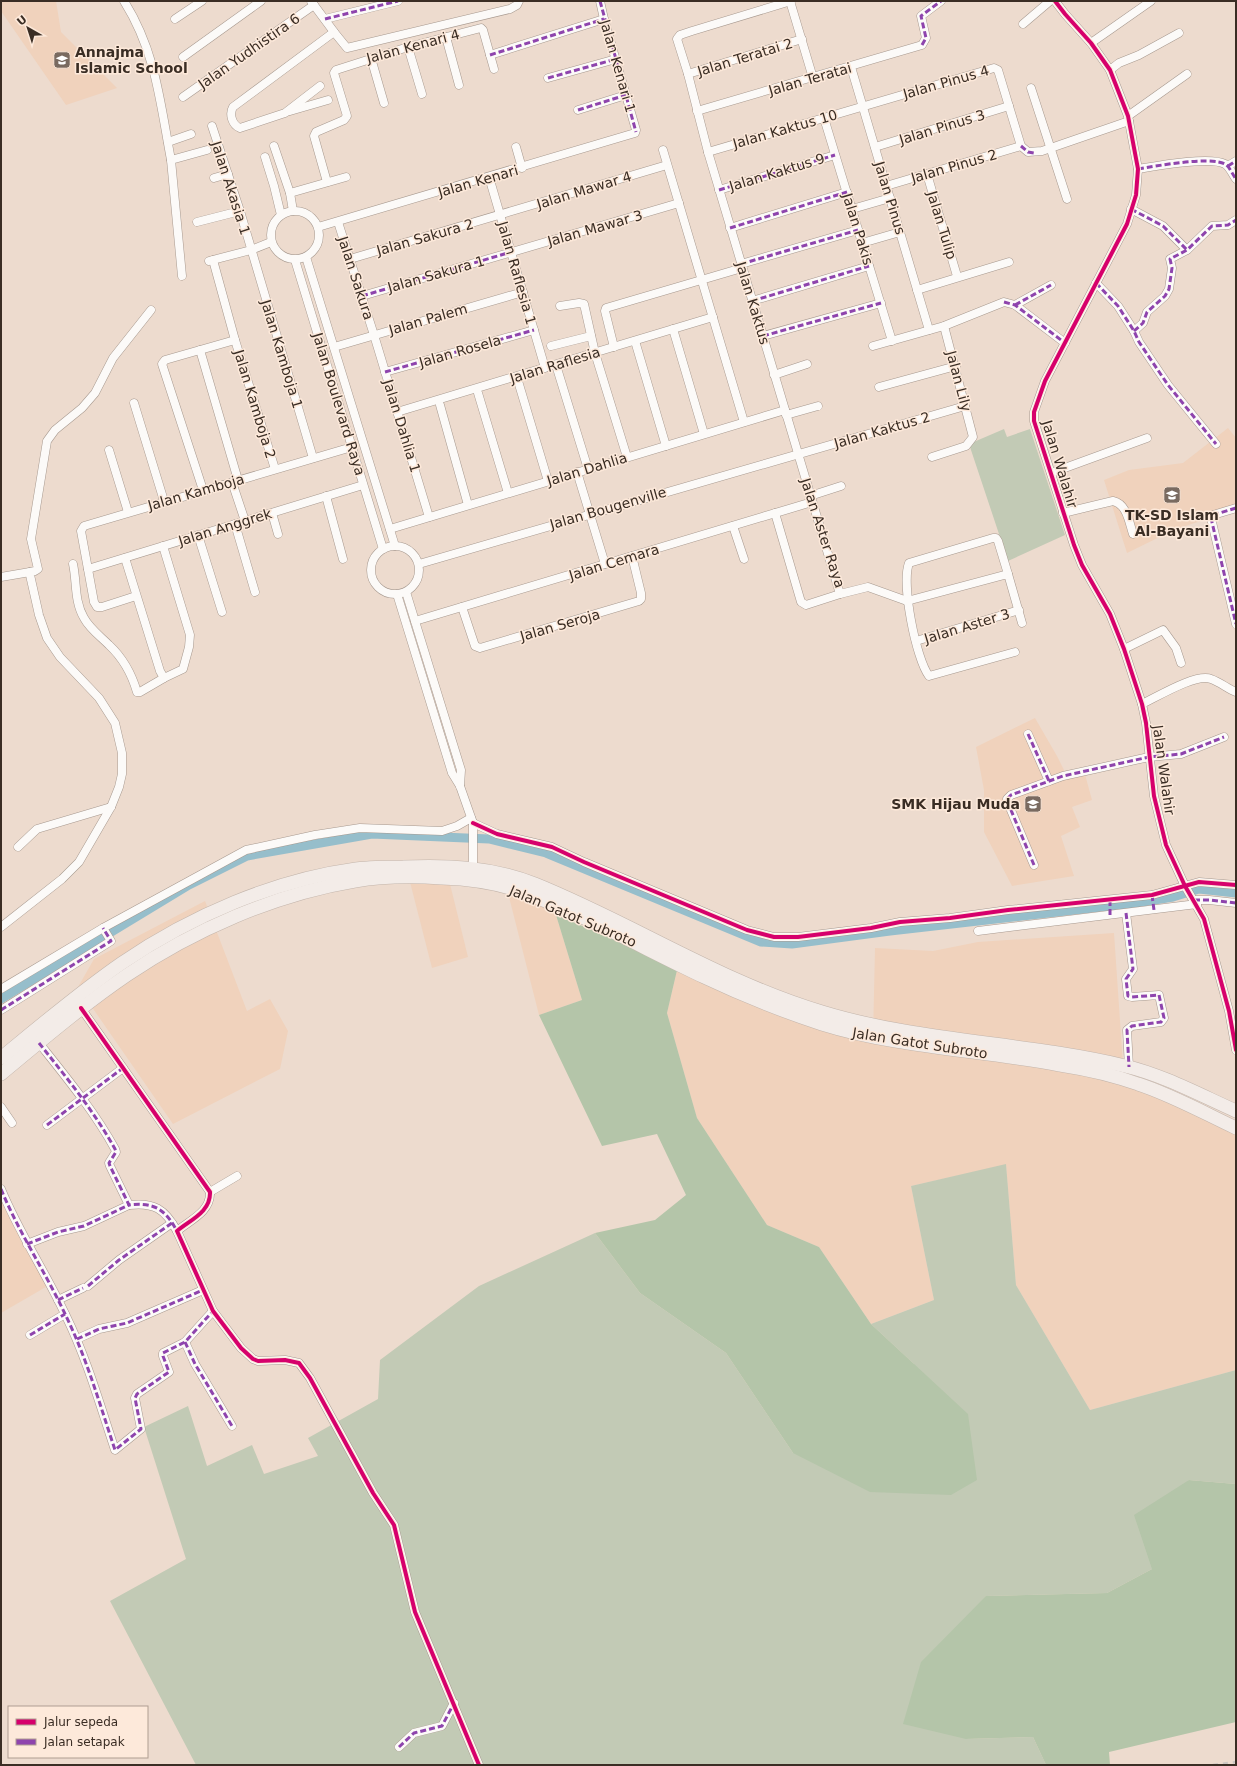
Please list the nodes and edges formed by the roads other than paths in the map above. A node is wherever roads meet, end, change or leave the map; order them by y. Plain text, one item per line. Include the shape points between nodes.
1 (124, 1) edge
2 (202, 1) edge
3 (261, 1) edge
4 (398, 1) edge
5 (518, 1) edge
6 (600, 1) edge
7 (791, 1) edge
8 (941, 1) edge
9 (1151, 1) edge
10 (1057, 2) edge
11 (313, 3) edge
12 (176, 19) dead end
13 (604, 19) junction
14 (325, 20) junction
15 (1023, 24) dead end
16 (334, 32) junction
17 (1179, 33) dead end
18 (446, 37) junction
19 (802, 39) junction
20 (1091, 43) junction
21 (408, 47) junction
22 (490, 55) junction
23 (183, 57) dead end
24 (371, 58) junction
25 (616, 59) junction
26 (851, 67) junction
27 (494, 69) dead end
28 (1110, 70) junction
29 (688, 74) junction
30 (1187, 74) dead end
31 (548, 78) dead end
32 (813, 78) junction
33 (459, 85) dead end
34 (320, 86) dead end
35 (1031, 88) dead end
36 (422, 94) dead end
37 (626, 95) junction
38 (183, 98) dead end
39 (328, 100) dead end
40 (384, 103) dead end
41 (862, 106) junction
42 (1009, 106) junction
43 (578, 110) dead end
44 (697, 111) junction
45 (285, 113) junction
46 (824, 118) junction
47 (1128, 119) junction
48 (212, 126) dead end
49 (636, 132) joint
50 (191, 134) dead end
51 (168, 142) junction
52 (274, 146) dead end
53 (516, 146) dead end
54 (1021, 146) junction
55 (875, 147) junction
56 (1050, 149) junction
57 (208, 150) dead end
58 (663, 150) dead end
59 (708, 152) junction
60 (835, 155) junction
61 (265, 157) dead end
62 (171, 160) junction
63 (1236, 161) edge
64 (668, 165) junction
65 (1228, 166) junction
66 (522, 168) junction
67 (1138, 169) junction
68 (228, 174) junction
69 (927, 174) junction
70 (489, 177) junction
71 (214, 178) dead end
72 (346, 178) dead end
73 (1236, 179) edge
74 (327, 182) junction
75 (886, 186) junction
76 (719, 190) junction
77 (847, 192) junction
78 (290, 193) junction
79 (890, 198) junction
80 (1067, 199) dead end
81 (679, 203) junction
82 (852, 209) junction
83 (1131, 209) junction
84 (293, 211) junction
85 (240, 212) junction
86 (281, 215) junction
87 (500, 215) junction
88 (1236, 220) edge
89 (197, 222) dead end
90 (338, 222) junction
91 (318, 227) junction
92 (730, 228) junction
93 (858, 230) junction
94 (900, 232) junction
95 (271, 242) junction
96 (862, 243) junction
97 (251, 250) junction
98 (1187, 250) junction
99 (511, 252) junction
100 (306, 257) junction
101 (350, 259) junction
102 (295, 260) junction
103 (1009, 262) dead end
104 (742, 266) junction
105 (869, 266) junction
106 (182, 276) dead end
107 (957, 276) junction
108 (702, 280) junction
109 (1096, 282) junction
110 (1051, 285) dead end
111 (917, 290) junction
112 (523, 292) junction
113 (362, 296) junction
114 (752, 301) junction
115 (881, 303) junction
116 (1015, 305) junction
117 (560, 306) dead end
118 (151, 310) dead end
119 (713, 317) junction
120 (944, 326) junction
121 (673, 329) junction
122 (534, 330) junction
123 (929, 330) junction
124 (1134, 330) junction
125 (374, 335) junction
126 (591, 336) junction
127 (763, 336) junction
128 (235, 340) junction
129 (634, 341) junction
130 (892, 341) junction
131 (1065, 343) junction
132 (334, 346) junction
133 (551, 346) dead end
134 (873, 346) dead end
135 (614, 347) junction
136 (200, 350) junction
137 (595, 352) junction
138 (807, 364) dead end
139 (556, 365) junction
140 (956, 366) junction
141 (545, 368) junction
142 (386, 372) junction
143 (774, 375) junction
144 (518, 381) dead end
145 (879, 387) dead end
146 (478, 393) dead end
147 (134, 403) dead end
148 (440, 405) dead end
149 (818, 406) dead end
150 (965, 406) junction
151 (397, 412) junction
152 (785, 413) junction
153 (744, 422) junction
154 (704, 434) junction
155 (1147, 438) dead end
156 (1216, 444) dead end
157 (666, 446) junction
158 (352, 447) junction
159 (110, 450) dead end
160 (798, 454) junction
161 (627, 457) junction
162 (932, 457) dead end
163 (313, 458) junction
164 (275, 469) junction
165 (588, 469) junction
166 (577, 472) junction
167 (1051, 473) junction
168 (235, 481) junction
169 (548, 481) junction
170 (363, 485) junction
171 (841, 486) dead end
172 (203, 490) junction
173 (508, 493) junction
174 (326, 496) junction
175 (811, 499) junction
176 (164, 501) junction
177 (468, 505) junction
178 (1236, 508) edge
179 (128, 512) junction
180 (272, 513) junction
181 (775, 513) junction
182 (1063, 513) junction
183 (589, 514) junction
184 (429, 517) junction
185 (245, 521) junction
186 (234, 524) junction
187 (733, 526) junction
188 (390, 529) junction
189 (278, 534) dead end
190 (1133, 534) dead end
191 (198, 535) junction
192 (163, 546) junction
193 (395, 546) junction
194 (383, 549) junction
195 (632, 556) junction
196 (125, 558) junction
197 (343, 559) dead end
198 (744, 559) dead end
199 (73, 564) dead end
200 (418, 564) junction
201 (605, 564) junction
202 (88, 569) junction
203 (30, 572) junction
204 (1008, 574) junction
205 (1, 577) edge
206 (255, 592) dead end
207 (406, 592) junction
208 (397, 594) junction
209 (840, 594) junction
210 (136, 596) junction
211 (907, 601) junction
212 (462, 607) junction
213 (1018, 610) junction
214 (222, 612) dead end
215 (415, 621) junction
216 (1022, 623) dead end
217 (1236, 624) edge
218 (916, 641) junction
219 (1124, 649) junction
220 (1015, 652) dead end
221 (1181, 663) dead end
222 (164, 678) junction
223 (1236, 692) edge
224 (1142, 704) junction
225 (1028, 734) dead end
226 (1224, 737) dead end
227 (1149, 757) junction
228 (1049, 780) junction
229 (460, 786) junction
230 (111, 807) junction
231 (472, 824) junction
232 (18, 847) dead end
233 (1034, 865) dead end
234 (473, 867) junction
235 (1236, 885) edge
236 (1185, 887) junction
237 (1195, 900) junction
238 (1110, 902) junction
239 (1154, 903) junction
240 (1236, 903) edge
241 (1126, 913) junction
242 (1110, 914) junction
243 (1, 927) edge
244 (104, 929) junction
245 (978, 931) dead end
246 (1, 988) edge
247 (81, 1008) junction
248 (1, 1010) edge
249 (1232, 1010) edge
250 (39, 1043) junction
251 (1236, 1050) edge
252 (1, 1058) edge
253 (1061, 1060) junction
254 (1129, 1067) junction
255 (123, 1068) junction
256 (1, 1074) edge
257 (82, 1099) junction
258 (1, 1107) edge
259 (1236, 1111) edge
260 (12, 1123) dead end
261 (47, 1125) dead end
262 (1236, 1128) edge
263 (237, 1176) dead end
264 (1, 1189) edge
265 (210, 1192) junction
266 (129, 1205) junction
267 (172, 1223) junction
268 (177, 1231) junction
269 (27, 1244) junction
270 (203, 1290) junction
271 (58, 1300) junction
272 (213, 1311) junction
273 (65, 1314) junction
274 (30, 1335) dead end
275 (77, 1339) junction
276 (185, 1342) junction
277 (232, 1426) dead end
278 (454, 1703) junction
279 (399, 1747) dead end
280 (478, 1765) edge

1 - 51 street via 146,40
2 - 12 street
3 - 23 street
4 - 14 street
5 - 16 street via 517,5 510,9 349,47 346,47
6 - 13 street, Jalan Kenari 1
7 - 19 street
7 - 29 street, Jalan Kaktus via 680,35 677,39
8 - 26 street, Jalan Teratai via 921,16 926,38 922,45
9 - 20 street
10 - 15 street
10 - 20 street, Jalan Walahir
11 - 14 street
11 - 38 street, Jalan Yudhistira 6
13 - 22 street
13 - 25 street, Jalan Kenari 1
14 - 16 street
16 - 45 street via 233,107 230,113 234,124 240,128
17 - 28 street
18 - 21 street, Jalan Kenari 4
18 - 22 street, Jalan Kenari 4 via 480,28 483,30
18 - 33 street
19 - 29 street, Jalan Teratai 2
19 - 32 street
20 - 28 street, Jalan Walahir
21 - 24 street, Jalan Kenari 4
21 - 36 street
22 - 27 street
24 - 40 street
24 - 74 street, Jalan Kenari 4 via 338,68 334,72 347,116 344,120 316,132 314,136
25 - 31 street
25 - 37 street, Jalan Kenari 1
26 - 32 street, Jalan Teratai
26 - 41 street, Jalan Pinus
28 - 47 street, Jalan Walahir
29 - 44 street, Jalan Kaktus
30 - 47 street
32 - 44 street, Jalan Teratai
34 - 45 street
35 - 56 street
37 - 43 street
37 - 49 street, Jalan Kenari 1
39 - 45 street
41 - 42 street, Jalan Pinus 4 via 994,68 998,70
41 - 46 street, Jalan Kaktus 10
41 - 55 street, Jalan Pinus
42 - 54 street, Jalan Pinus 4
42 - 55 street, Jalan Pinus 3
44 - 59 street, Jalan Kaktus
46 - 59 street, Jalan Kaktus 10
46 - 60 street, Jalan Pakis
47 - 56 street
47 - 67 street, Jalan Walahir
48 - 68 street, Jalan Akasia 1
49 - 66 street, Jalan Kenari
50 - 51 street
51 - 62 street
52 - 78 street
53 - 66 street
54 - 56 street via 1034,153
54 - 69 street, Jalan Pinus 2
55 - 75 street, Jalan Pinus
56 - 80 street
57 - 62 street
58 - 64 street
59 - 76 street, Jalan Kaktus
60 - 76 street, Jalan Kaktus 9
60 - 77 street, Jalan Pakis
61 - 86 street
62 - 106 street
63 - 65 street
64 - 81 street
64 - 87 street, Jalan Mawar 4
65 - 67 street via 1218,162 1184,162
65 - 73 street
66 - 70 street, Jalan Kenari
67 - 83 street, Jalan Walahir via 1136,195
68 - 71 street
68 - 85 street, Jalan Akasia 1
69 - 75 street, Jalan Pinus 2
69 - 107 street, Jalan Tulip
70 - 87 street, Jalan Raflesia 1
70 - 90 street, Jalan Kenari
72 - 74 street
74 - 78 street
75 - 79 street, Jalan Pinus
76 - 92 street, Jalan Kaktus
77 - 82 street, Jalan Pakis
77 - 92 street
78 - 84 street
79 - 82 street
79 - 94 street, Jalan Pinus
81 - 99 street, Jalan Mawar 3
81 - 108 street
82 - 93 street, Jalan Pakis
83 - 98 street via 1163,226
83 - 109 street, Jalan Walahir via 1127,224
84 - 86 street
84 - 91 street via 304,212 313,218
85 - 89 street
85 - 97 street, Jalan Akasia 1
86 - 95 street via 274,222
87 - 99 street, Jalan Raflesia 1
87 - 101 street, Jalan Sakura 2
88 - 98 street via 1212,226
90 - 91 street, Jalan Kenari
90 - 101 street, Jalan Sakura
91 - 100 street via 319,239 315,250
92 - 104 street, Jalan Kaktus
93 - 96 street, Jalan Pakis
93 - 104 street
94 - 96 street
94 - 111 street, Jalan Pinus
95 - 97 street
95 - 102 street via 284,258
96 - 105 street, Jalan Pakis
97 - 128 street, Jalan Kamboja 2 via 211,260
97 - 163 street, Jalan Kamboja 1
98 - 124 street via 1170,259 1172,268 1169,289 1147,312 1143,323
99 - 112 street, Jalan Raflesia 1
99 - 113 street, Jalan Sakura 1
100 - 102 street
100 - 132 street, Jalan Boulevard Raya
101 - 113 street, Jalan Sakura
102 - 158 street, Jalan Boulevard Raya
103 - 107 street
104 - 108 street
104 - 114 street, Jalan Kaktus
105 - 114 street
105 - 115 street, Jalan Pakis
107 - 111 street
108 - 119 street
108 - 135 street via 606,308
109 - 124 street via 1118,306
109 - 131 street, Jalan Walahir
110 - 116 street
111 - 123 street, Jalan Pinus
112 - 122 street, Jalan Raflesia 1
112 - 125 street, Jalan Palem
113 - 125 street, Jalan Sakura
114 - 127 street, Jalan Kaktus
115 - 127 street
115 - 130 street, Jalan Pakis
116 - 120 street via 1004,302
116 - 131 street
117 - 126 street via 584,304
118 - 203 street via 113,358 95,393 82,408 55,430 47,441 31,539 38,568
119 - 121 street, Jalan Raflesia
119 - 153 street
120 - 123 street
120 - 140 street, Jalan Lily
121 - 129 street, Jalan Raflesia
121 - 154 street
122 - 141 street, Jalan Raflesia 1
122 - 142 street, Jalan Rosela
123 - 130 street
124 - 156 street via 1139,342 1168,385
125 - 132 street, Jalan Palem
125 - 142 street, Jalan Dahlia 1
126 - 133 street
126 - 137 street
127 - 143 street, Jalan Kaktus
128 - 136 street
128 - 164 street, Jalan Kamboja 2
129 - 135 street, Jalan Raflesia
129 - 157 street
130 - 134 street
131 - 167 street, Jalan Walahir via 1045,381 1034,412 1036,430
132 - 188 street, Jalan Boulevard Raya
135 - 137 street, Jalan Raflesia
136 - 168 street
136 - 172 street via 165,360 162,364
137 - 139 street, Jalan Raflesia
137 - 161 street
138 - 143 street
139 - 141 street, Jalan Raflesia
139 - 165 street
140 - 145 street
140 - 150 street, Jalan Lily
141 - 151 street, Jalan Raflesia
142 - 151 street, Jalan Dahlia 1
143 - 152 street, Jalan Kaktus
144 - 169 street
146 - 173 street
147 - 176 street
148 - 177 street
149 - 152 street, Jalan Dahlia
150 - 160 street, Jalan Kaktus 2
150 - 162 street, Jalan Lily via 973,437 966,446
151 - 184 street, Jalan Dahlia 1
152 - 153 street, Jalan Dahlia
152 - 160 street, Jalan Kaktus
153 - 154 street, Jalan Dahlia
154 - 157 street, Jalan Dahlia
155 - 167 street
157 - 161 street, Jalan Dahlia
158 - 163 street, Jalan Kamboja
158 - 170 street, Jalan Boulevard Raya
159 - 179 street
160 - 175 street, Jalan Aster Raya
160 - 183 street, Jalan Bougenville
161 - 165 street, Jalan Dahlia
163 - 164 street, Jalan Kamboja
164 - 168 street, Jalan Kamboja
165 - 166 street, Jalan Dahlia
166 - 169 street, Jalan Dahlia
166 - 183 street
167 - 182 street, Jalan Walahir
168 - 172 street, Jalan Kamboja
168 - 185 street
169 - 173 street, Jalan Dahlia
170 - 174 street, Jalan Anggrek
170 - 194 street, Jalan Boulevard Raya
171 - 175 street, Jalan Cemara
172 - 176 street, Jalan Kamboja
173 - 177 street, Jalan Dahlia
174 - 180 street, Jalan Anggrek
174 - 197 street
175 - 181 street, Jalan Cemara
175 - 209 street, Jalan Aster Raya
176 - 179 street, Jalan Kamboja
177 - 184 street, Jalan Dahlia
178 - 217 street via 1213,515 1211,518
179 - 202 street, Jalan Kamboja via 82,528
180 - 185 street, Jalan Anggrek
180 - 189 street
181 - 187 street, Jalan Cemara
181 - 209 street via 801,602 806,605
182 - 190 street via 1117,502 1124,508
182 - 219 street, Jalan Walahir via 1082,565 1110,614
183 - 200 street, Jalan Bougenville
183 - 201 street
184 - 188 street, Jalan Dahlia
185 - 186 street, Jalan Anggrek
186 - 191 street, Jalan Anggrek
186 - 206 street
187 - 195 street, Jalan Cemara
187 - 198 street
188 - 193 street, Jalan Boulevard Raya
191 - 192 street, Jalan Anggrek
191 - 214 street
192 - 196 street, Jalan Anggrek
192 - 222 street via 190,636 183,669
193 - 194 street
193 - 200 street via 405,548 414,554
194 - 208 street via 375,556 371,567 372,578 377,587 387,593
195 - 201 street, Jalan Cemara
195 - 212 street, Jalan Seroja via 641,599 632,604 480,648 476,646
196 - 202 street, Jalan Anggrek
196 - 210 street
199 - 222 street via 77,601 83,616 92,630 123,662 137,692
200 - 207 street via 419,575 414,585
201 - 212 street, Jalan Cemara
202 - 210 street via 97,606 102,607
203 - 205 street
203 - 230 street via 39,615 47,638 60,657 99,698 115,723 122,753 122,774
204 - 211 street
204 - 211 street via 998,541 992,538 909,563
204 - 213 street
207 - 208 street
207 - 215 street
208 - 229 street via 452,774
209 - 211 street, Jalan Aster Raya via 868,587
210 - 222 street
211 - 218 street
212 - 215 street, Jalan Cemara
213 - 216 street
213 - 218 street, Jalan Aster 3
215 - 229 street via 462,770
218 - 220 street via 928,675 932,677
219 - 221 street via 1163,630 1176,648
219 - 224 street, Jalan Walahir
223 - 224 street via 1211,679 1203,678
224 - 227 street, Jalan Walahir
225 - 228 street
226 - 227 street via 1180,754
227 - 228 street
227 - 236 street, Jalan Walahir via 1154,796 1166,845
228 - 233 street via 1007,798
229 - 231 street
230 - 232 street via 44,826 32,832
230 - 243 street via 87,850 68,874
231 - 234 street
231 - 238 street via 497,834 552,846 584,862 747,930 774,937 822,935 900,922
231 - 244 street via 442,831 360,828 246,850
234 - 252 highway, Jalan Gatot Subroto via 359,868 277,886 213,912 125,961 77,996
234 - 253 highway, Jalan Gatot Subroto via 533,883 760,990 810,1008 884,1028
235 - 236 street via 1199,882
236 - 237 street, Jalan Walahir
236 - 239 street
237 - 239 street
237 - 240 street
237 - 249 street, Jalan Walahir via 1204,919
238 - 239 street
238 - 242 street
239 - 241 street
241 - 242 street
241 - 254 street via 1132,967 1126,979 1128,996 1132,998 1159,995 1164,1018 1161,1022 1132,1026 1127,1030
242 - 245 street
244 - 246 street
244 - 248 street via 112,940
247 - 250 highway, Jalan Gatot Subroto
247 - 253 highway, Jalan Gatot Subroto via 127,975 187,940 219,924 283,899 359,880 420,877 469,879 500,884 528,894 600,925 708,979 820,1023 882,1039
247 - 255 street
249 - 251 street, Jalan Walahir
250 - 256 highway, Jalan Gatot Subroto
250 - 257 street
253 - 254 highway
253 - 262 highway via 1140,1084
254 - 259 highway
255 - 257 street
255 - 265 street
257 - 261 street
257 - 266 street via 106,1131 115,1149 116,1152 109,1163
258 - 260 street
263 - 265 street
264 - 269 street
265 - 268 street via 204,1210
266 - 267 street via 152,1205
266 - 269 street via 84,1226 58,1232
267 - 268 street
267 - 271 street via 85,1287
268 - 270 street
269 - 271 street
270 - 272 street
270 - 275 street via 127,1323 99,1329
271 - 273 street
272 - 276 street
272 - 278 street via 241,1348 253,1359 266,1362 294,1361 306,1371 394,1525 415,1612
273 - 274 street
273 - 275 street
275 - 276 street via 115,1450 141,1429 135,1398 169,1372 163,1353
276 - 277 street via 194,1364
278 - 279 street via 442,1726 414,1733
278 - 280 street

